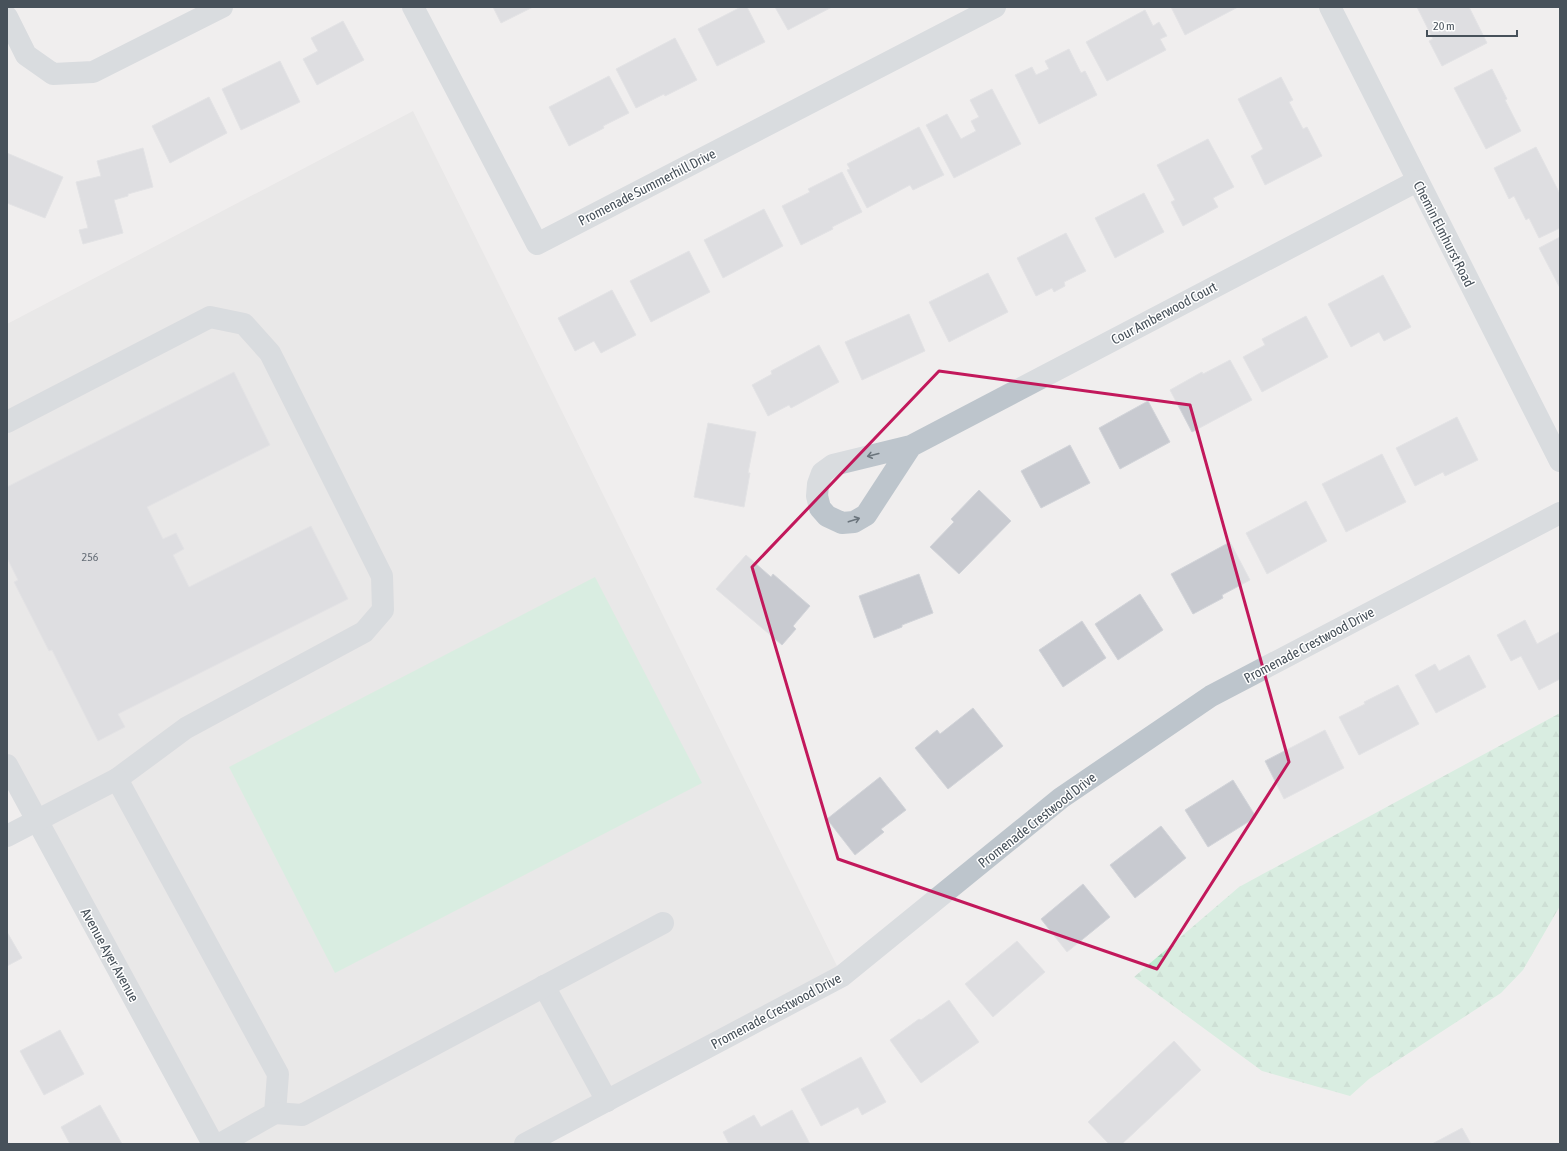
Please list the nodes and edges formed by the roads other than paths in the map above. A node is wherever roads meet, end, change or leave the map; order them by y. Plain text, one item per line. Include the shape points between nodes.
1 (222, 7) edge
2 (413, 7) edge
3 (995, 7) edge
4 (1330, 7) edge
5 (7, 17) edge
6 (1417, 181) junction
7 (7, 422) edge
8 (911, 446) dead end
9 (1560, 461) edge
10 (1560, 513) edge
11 (7, 765) edge
12 (117, 779) junction
13 (36, 820) junction
14 (7, 836) edge
15 (663, 923) dead end
16 (544, 986) junction
17 (607, 1101) junction
18 (275, 1113) junction
19 (213, 1144) edge
20 (220, 1144) edge
21 (525, 1144) edge

1 - 5 street via 93,72 53,74 26,55
2 - 3 street, Promenade Summerhill Drive via 537,244
4 - 6 street, Chemin Elmhurst Road
6 - 8 street, Cour Amberwood Court
6 - 9 street, Chemin Elmhurst Road
7 - 12 street via 210,318 244,324 270,353 382,576 383,610 364,632 186,728
10 - 17 street, Promenade Crestwood Drive via 1211,696 1061,798 842,976
11 - 13 street, Avenue Ayer Avenue
12 - 13 street
12 - 18 street via 278,1074
13 - 14 street
13 - 19 street, Avenue Ayer Avenue
15 - 16 street
16 - 17 street
16 - 18 street via 302,1115
17 - 21 street, Promenade Crestwood Drive
18 - 20 street

